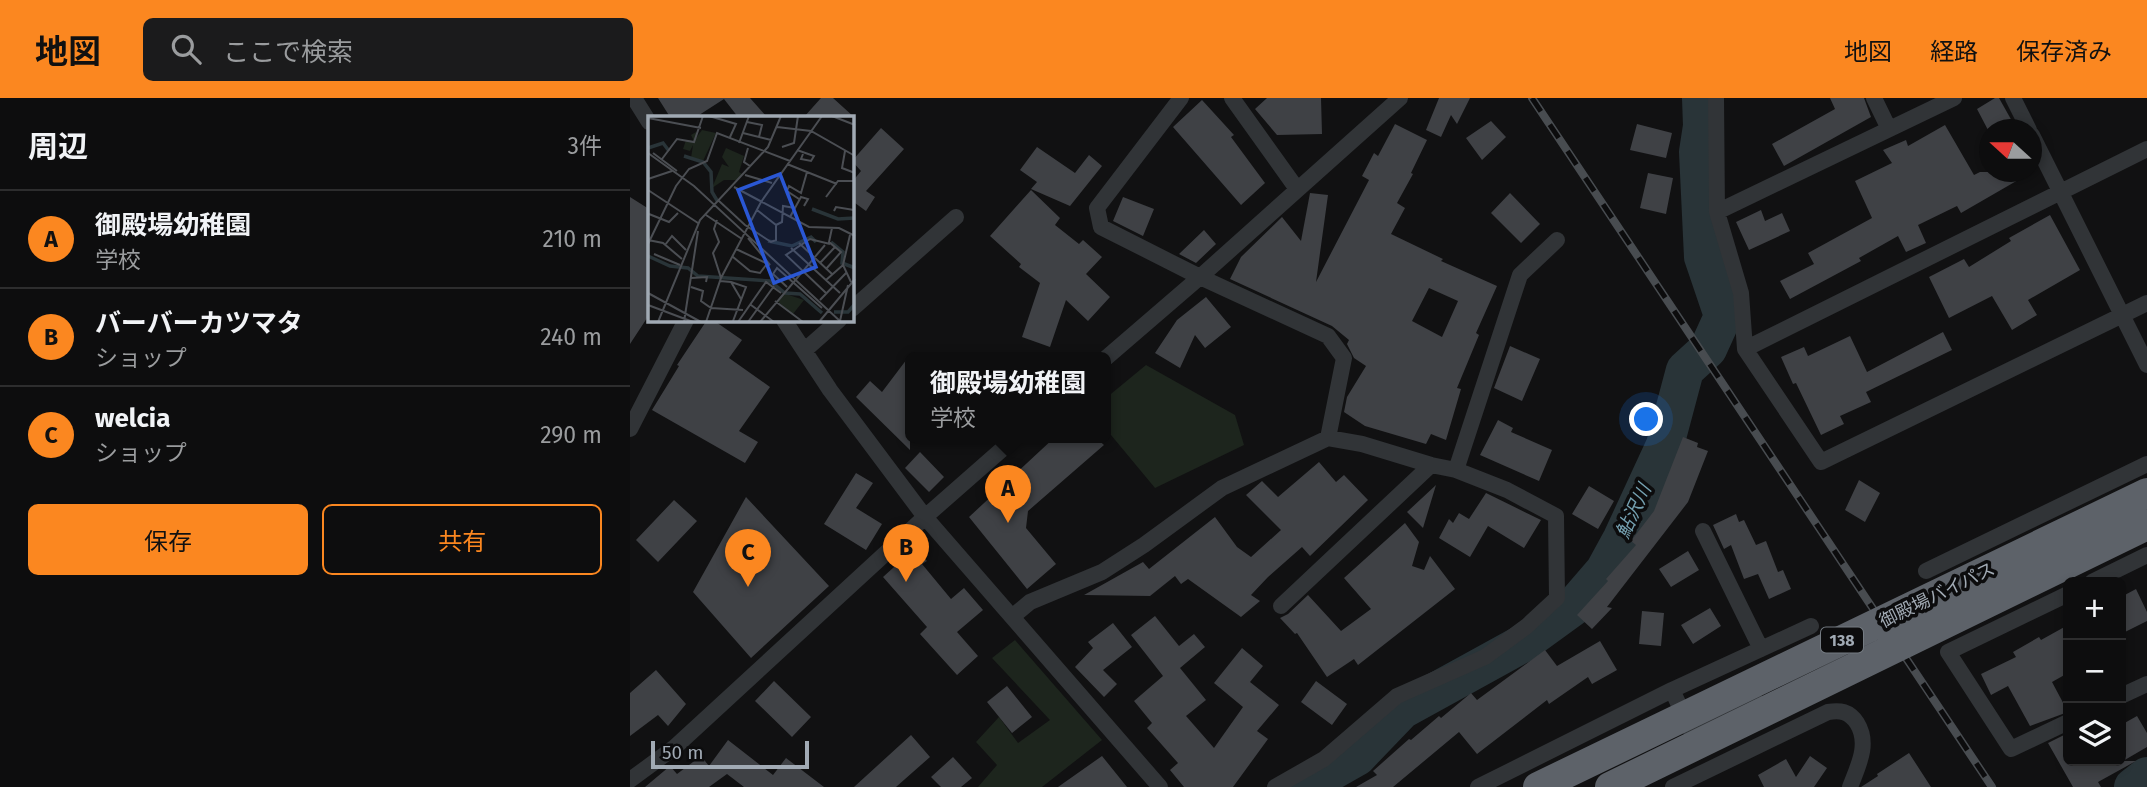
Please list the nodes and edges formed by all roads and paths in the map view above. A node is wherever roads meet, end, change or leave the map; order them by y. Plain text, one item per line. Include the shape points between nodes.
1 (634, 98) edge
2 (1181, 98) edge
3 (1232, 98) edge
4 (1400, 98) edge
5 (1716, 98) edge
6 (1874, 98) edge
7 (1954, 98) edge
8 (2013, 98) edge
9 (2024, 119) edge
10 (648, 120) edge
11 (1889, 129) junction
12 (2147, 149) edge
13 (2042, 155) edge
14 (1297, 189) junction
15 (2060, 192) junction
16 (1717, 212) junction
17 (956, 217) dead end
18 (1557, 240) dead end
19 (1200, 278) junction
20 (2147, 303) edge
21 (854, 307) edge
22 (2122, 315) junction
23 (686, 322) edge
24 (785, 322) edge
25 (837, 322) edge
26 (1745, 349) junction
27 (805, 350) junction
28 (1111, 354) edge
29 (2147, 365) edge
30 (630, 429) edge
31 (1328, 439) junction
32 (1009, 443) edge
33 (2147, 464) edge
34 (1431, 465) junction
35 (1456, 470) junction
36 (2147, 493) edge
37 (925, 517) junction
38 (2147, 525) edge
39 (2015, 529) junction
40 (1703, 531) dead end
41 (2147, 555) edge
42 (2032, 565) junction
43 (1926, 571) dead end
44 (2102, 577) edge
45 (2063, 596) edge
46 (1957, 601) dead end
47 (2049, 603) junction
48 (1281, 606) dead end
49 (1012, 617) junction
50 (1811, 626) dead end
51 (1760, 649) junction
52 (1812, 672) dead end
53 (2147, 684) edge
54 (1672, 690) junction
55 (2126, 694) edge
56 (2063, 724) edge
57 (1691, 731) junction
58 (1709, 770) junction
59 (630, 780) edge
60 (1160, 787) edge
61 (1275, 787) edge
62 (1478, 787) edge
63 (1538, 787) edge
64 (1610, 787) edge
65 (1673, 787) edge
66 (1850, 787) edge

1 - 10 street
2 - 19 street via 1097,208 1101,227
3 - 14 street
4 - 14 street
5 - 16 street
6 - 11 street
7 - 11 street
8 - 9 street
11 - 16 street
12 - 15 street
13 - 15 street
14 - 19 street
15 - 22 street
15 - 26 street
16 - 26 street via 1741,293
17 - 21 street
18 - 35 street via 1520,275
19 - 28 street
19 - 31 street via 1328,336 1344,358
20 - 22 street
22 - 26 street via 1821,462
22 - 29 street
23 - 30 street
24 - 27 street
25 - 27 street
27 - 37 street
31 - 34 street
31 - 49 street via 1222,488 1102,572 1030,602
32 - 37 street
33 - 39 street
34 - 35 street
34 - 48 street
35 - 61 street via 1556,516 1557,598 1485,657 1397,696 1324,759
36 - 63 highway, 御殿場バイパス / 138, bridge
37 - 49 street
37 - 59 street via 675,747
38 - 64 highway, 御殿場バイパス / 138, bridge
39 - 42 street
39 - 43 street
40 - 51 street
41 - 44 street
42 - 46 street
42 - 47 street
45 - 47 street
47 - 56 street via 1948,652 2011,749
49 - 60 street
50 - 51 street
51 - 54 street
52 - 57 street
53 - 55 street
54 - 57 street
54 - 62 street
57 - 58 street
58 - 65 street
58 - 66 street via 1828,712 1841,710 1851,715 1864,738

